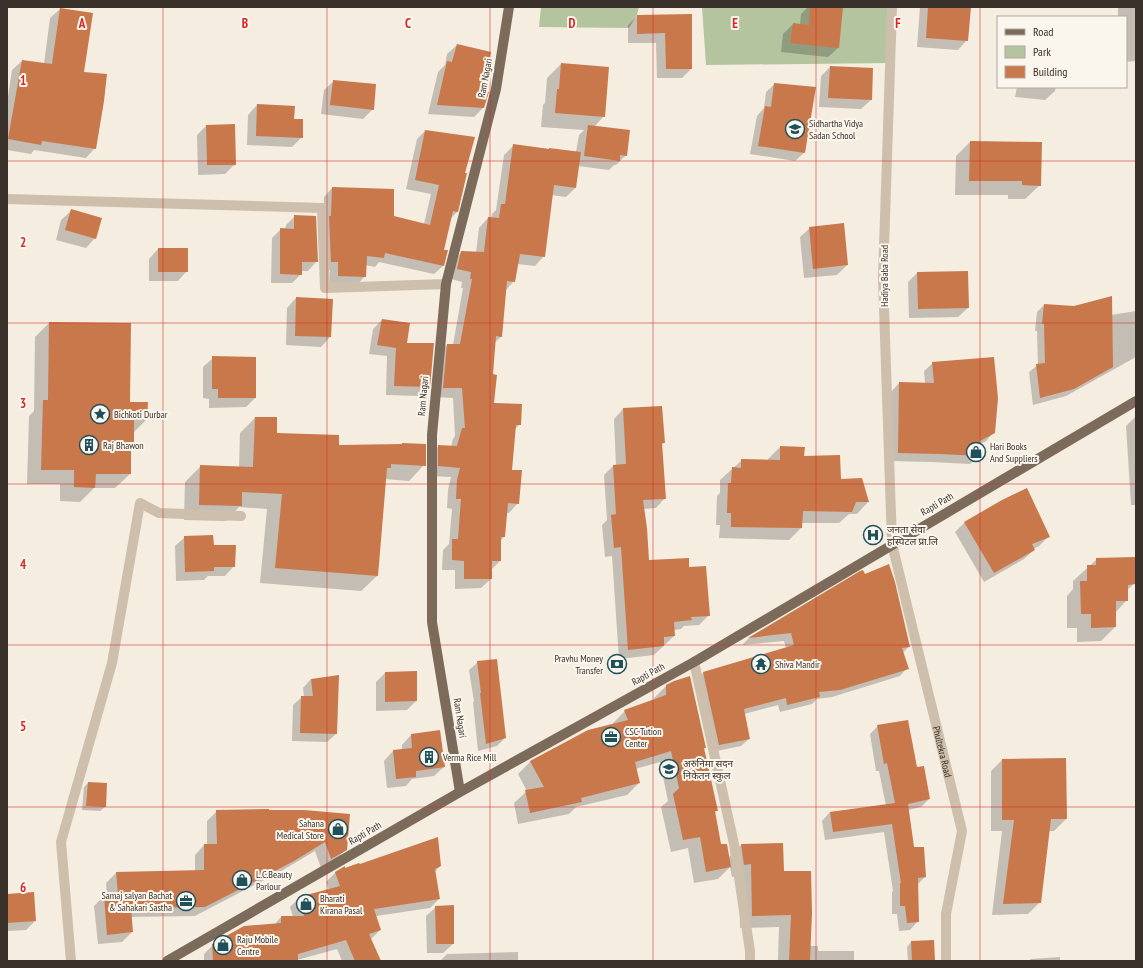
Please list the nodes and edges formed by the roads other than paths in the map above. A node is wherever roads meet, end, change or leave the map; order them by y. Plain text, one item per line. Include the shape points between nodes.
1 (509, 7) edge
2 (892, 7) edge
3 (7, 199) edge
4 (446, 284) junction
5 (1136, 401) edge
6 (241, 516) dead end
7 (892, 544) junction
8 (694, 662) junction
9 (460, 792) junction
10 (71, 961) edge
11 (167, 961) edge
12 (750, 961) edge
13 (946, 961) edge

1 - 4 main road, Ram Nagari via 496,89
2 - 7 street, Hadiya Baba Road via 883,278
3 - 4 street via 322,208 324,288
4 - 9 main road, Ram Nagari via 432,435 432,622
5 - 7 main road, Rapti Path
6 - 10 street via 159,513 140,503 112,663 61,842
7 - 8 main road, Rapti Path
7 - 13 street, Phultekra Road via 962,831 946,914
8 - 9 main road, Rapti Path
8 - 12 street via 734,844
9 - 11 main road, Rapti Path

